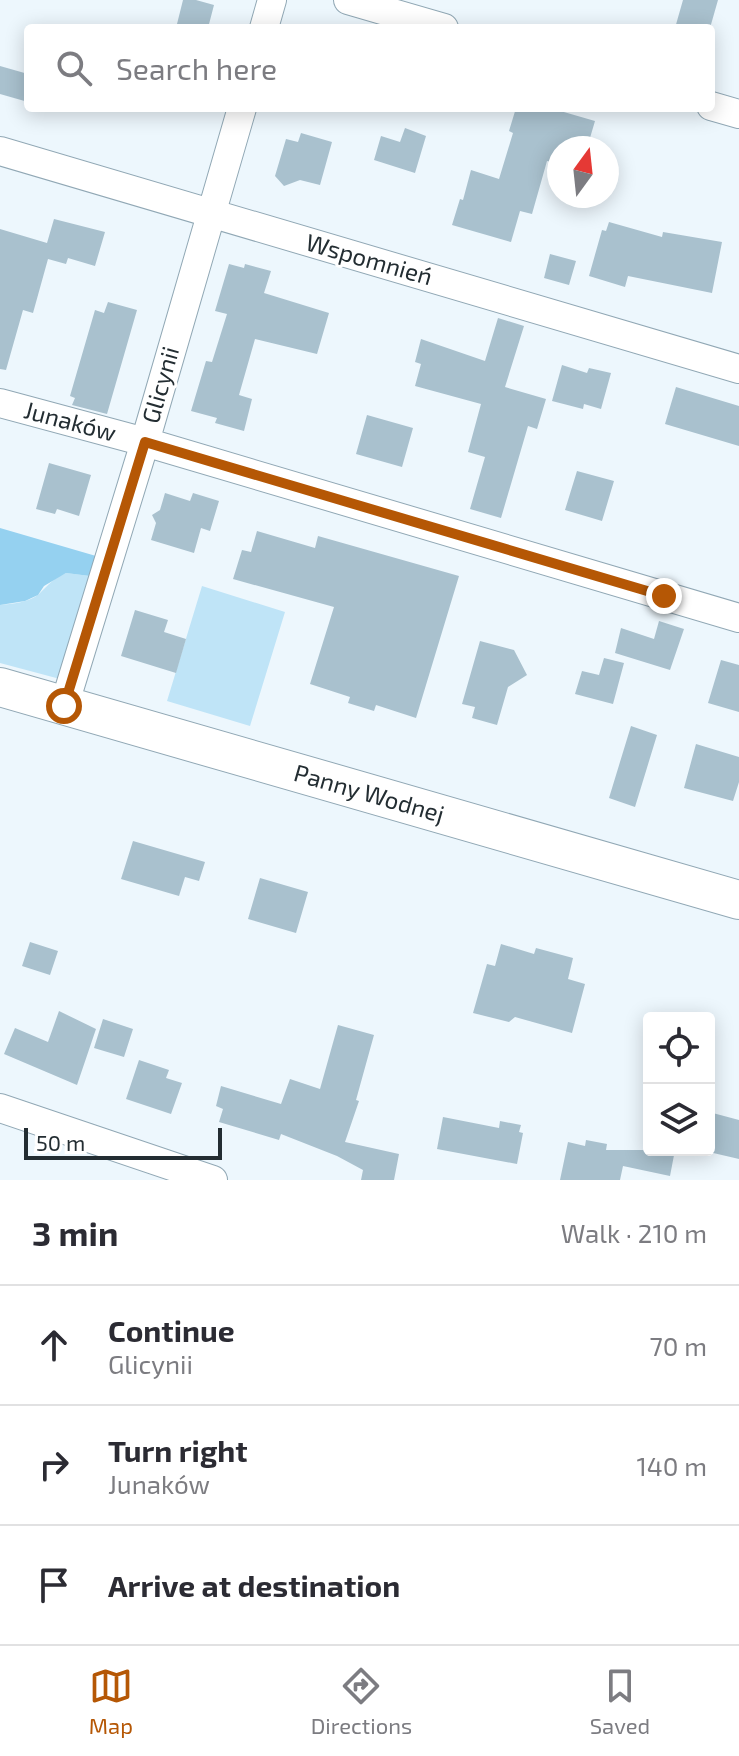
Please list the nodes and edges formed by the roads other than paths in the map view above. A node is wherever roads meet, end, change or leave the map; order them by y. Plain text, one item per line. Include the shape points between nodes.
1 (272, 0) edge
2 (348, 0) edge
3 (265, 24) edge
4 (430, 24) edge
5 (715, 107) edge
6 (241, 112) edge
7 (739, 114) edge
8 (0, 151) edge
9 (212, 214) junction
10 (739, 369) edge
11 (0, 403) edge
12 (145, 442) junction
13 (739, 618) edge
14 (0, 687) edge
15 (64, 706) junction
16 (739, 900) edge
17 (0, 1108) edge
18 (213, 1180) edge

1 - 3 street
2 - 4 street
5 - 7 street
6 - 9 street, Glicynii
8 - 9 street, Wspomnień
9 - 10 street, Wspomnień
9 - 12 street, Glicynii
11 - 12 street, Junaków
12 - 13 street, Junaków
12 - 15 street, Glicynii
14 - 15 street, Panny Wodnej
15 - 16 street, Panny Wodnej
17 - 18 street

